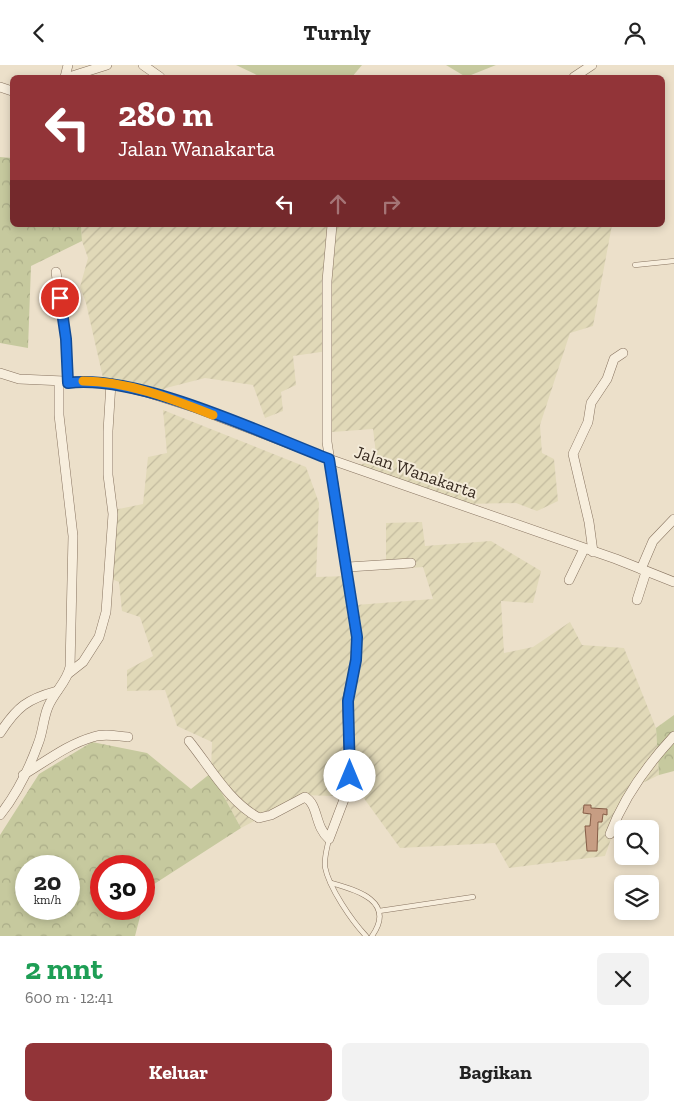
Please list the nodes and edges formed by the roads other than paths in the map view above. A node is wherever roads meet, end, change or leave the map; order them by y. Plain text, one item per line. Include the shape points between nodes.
1 (107, 65) edge
2 (143, 65) edge
3 (592, 65) edge
4 (75, 75) edge
5 (157, 75) edge
6 (577, 75) edge
7 (332, 227) edge
8 (674, 261) edge
9 (635, 265) dead end
10 (56, 272) dead end
11 (623, 353) dead end
12 (0, 373) edge
13 (64, 382) junction
14 (111, 383) junction
15 (329, 459) junction
16 (674, 519) edge
17 (589, 551) junction
18 (411, 563) dead end
19 (348, 567) junction
20 (643, 570) junction
21 (569, 580) dead end
22 (674, 582) edge
23 (637, 600) dead end
24 (69, 673) junction
25 (57, 691) junction
26 (0, 733) edge
27 (128, 737) dead end
28 (674, 737) edge
29 (189, 741) dead end
30 (23, 775) junction
31 (0, 815) edge
32 (610, 834) dead end
33 (329, 839) junction
34 (331, 883) junction
35 (472, 897) dead end
36 (379, 911) junction
37 (366, 936) edge
38 (372, 936) edge

1 - 4 street
2 - 5 street
3 - 6 street
7 - 15 street via 327,281
8 - 9 lane
10 - 13 street via 66,339
11 - 17 street via 614,359 608,379 591,403 588,422 573,454 590,522
12 - 13 street, Jalan Wanakarta via 19,379
13 - 14 street, Jalan Wanakarta
13 - 24 street via 59,415 73,552
14 - 15 street, Jalan Wanakarta via 196,408
14 - 24 street via 108,462 113,514 106,612 99,637 83,662
15 - 17 street, Jalan Wanakarta
15 - 19 street
16 - 20 street via 653,541
17 - 20 street, Jalan Wanakarta
17 - 21 street
18 - 19 street
19 - 33 street via 357,637 348,701 350,776
20 - 22 street, Jalan Wanakarta
20 - 23 street
24 - 25 street
25 - 26 street via 40,695 20,707
25 - 30 street via 44,715 39,743
27 - 30 street via 92,737
28 - 32 street via 634,785
29 - 33 street via 247,812 259,818 271,815 305,797 313,806 322,833
30 - 31 street
33 - 34 lane via 325,867
34 - 36 lane via 362,893
34 - 37 lane
35 - 36 lane
36 - 38 lane via 379,926

